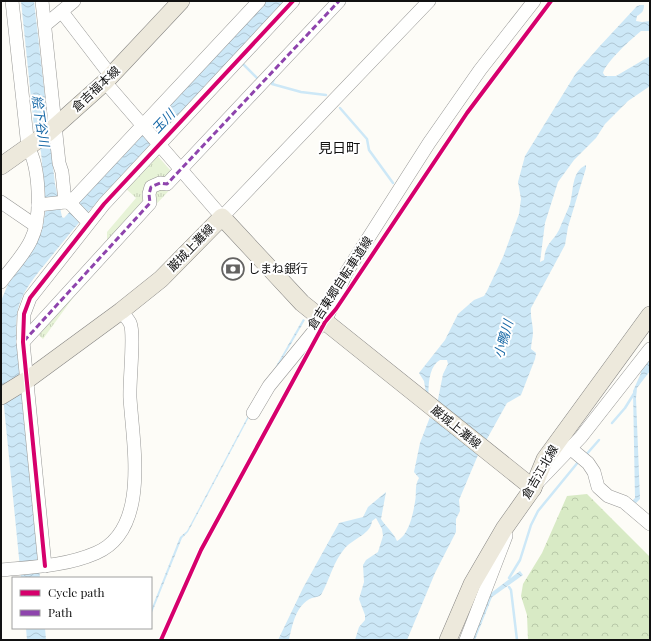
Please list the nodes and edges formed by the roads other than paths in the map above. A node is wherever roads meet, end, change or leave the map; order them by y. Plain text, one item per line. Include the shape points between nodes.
1 (12, 1) edge
2 (42, 1) edge
3 (74, 1) edge
4 (181, 1) edge
5 (259, 1) edge
6 (293, 1) edge
7 (339, 1) edge
8 (429, 1) edge
9 (534, 1) edge
10 (62, 12) junction
11 (45, 25) junction
12 (108, 79) junction
13 (144, 128) junction
14 (52, 129) junction
15 (158, 144) junction
16 (30, 146) junction
17 (1, 166) edge
18 (182, 169) junction
19 (1, 202) edge
20 (68, 203) junction
21 (38, 205) junction
22 (222, 216) junction
23 (88, 222) junction
24 (36, 226) junction
25 (1, 282) edge
26 (121, 311) junction
27 (650, 315) edge
28 (328, 324) junction
29 (22, 342) junction
30 (650, 348) edge
31 (25, 381) junction
32 (1, 396) edge
33 (253, 413) dead end
34 (570, 448) junction
35 (527, 484) junction
36 (650, 524) edge
37 (504, 529) junction
38 (44, 567) junction
39 (4, 570) edge
40 (448, 640) edge
41 (466, 640) edge

1 - 16 street
2 - 11 street
3 - 10 street
4 - 12 main road, 倉吉福本線
5 - 13 street
6 - 15 street
7 - 18 street
8 - 22 street
9 - 28 street via 480,70 429,143 346,273
10 - 11 street
10 - 12 street
11 - 14 street
12 - 13 street
12 - 14 main road, 倉吉福本線
13 - 15 street
13 - 20 street
14 - 16 main road, 倉吉福本線
14 - 20 street
15 - 18 street
15 - 23 street
16 - 17 main road, 倉吉福本線
16 - 21 street via 35,165
18 - 22 street
18 - 29 street via 167,184 160,183 151,187 150,204
19 - 24 street
20 - 21 street
20 - 23 street
21 - 24 street
22 - 26 main road, 巌城上灘線 via 161,279
22 - 28 main road, 巌城上灘線 via 302,303
23 - 29 street via 30,298 24,314
24 - 25 street via 32,239
26 - 31 main road, 巌城上灘線
26 - 38 street via 131,324 132,337 130,385 135,476 131,512 119,535 109,546 84,558
27 - 35 main road, 倉吉江北線
28 - 33 street via 314,331 269,386
28 - 35 main road, 巌城上灘線
29 - 31 street
30 - 34 street
31 - 32 main road, 巌城上灘線
31 - 38 street
34 - 35 street
34 - 36 street via 588,463 594,472 598,487 608,496 624,502
35 - 37 main road, 倉吉江北線
37 - 40 main road, 倉吉江北線 via 472,584
37 - 41 street via 507,535
38 - 39 street

